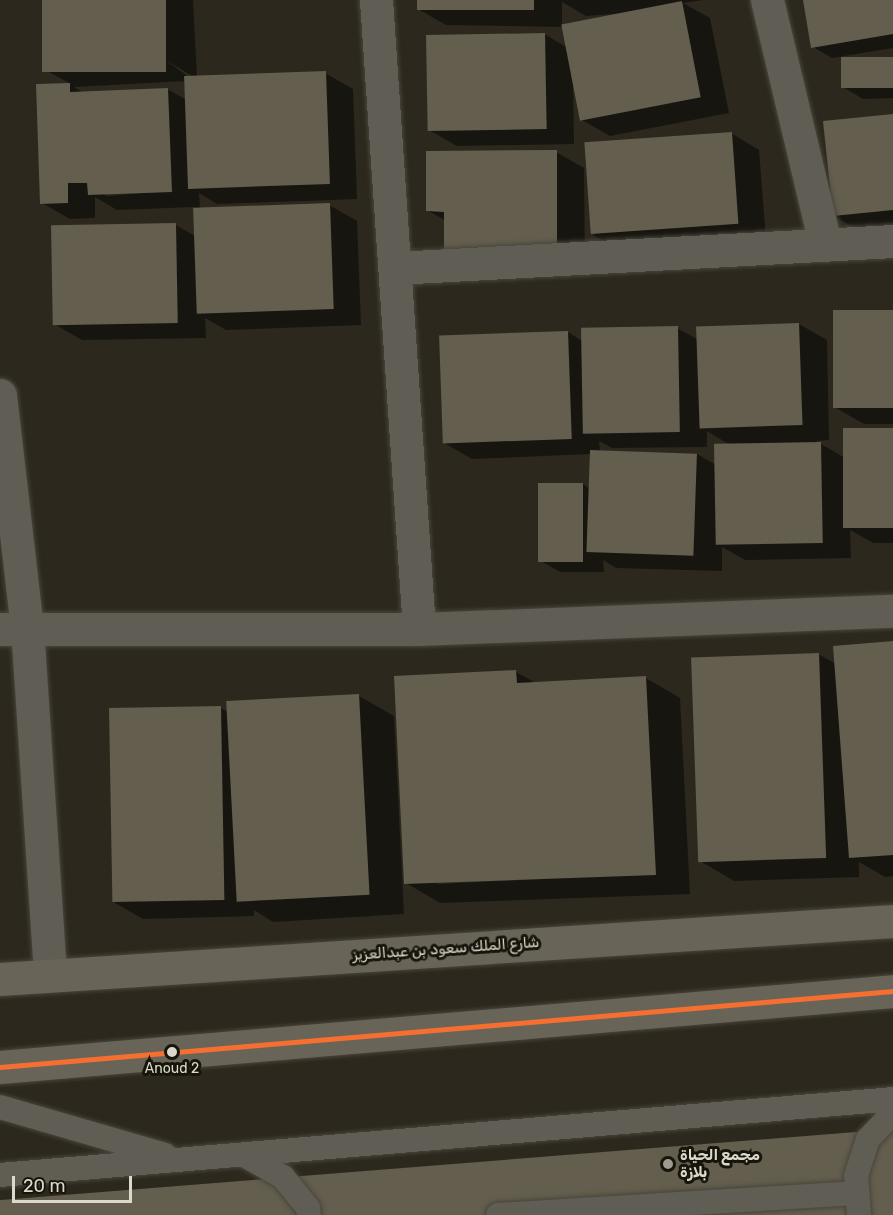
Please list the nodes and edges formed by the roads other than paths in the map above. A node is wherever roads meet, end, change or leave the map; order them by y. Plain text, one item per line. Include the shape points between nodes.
1 (376, 0) edge
2 (767, 0) edge
3 (893, 241) edge
4 (825, 244) junction
5 (395, 268) junction
6 (0, 395) edge
7 (893, 611) edge
8 (14, 628) edge
9 (419, 629) junction
10 (893, 921) edge
11 (50, 974) junction
12 (0, 979) edge
13 (893, 991) edge
14 (0, 1067) edge
15 (893, 1099) edge
16 (0, 1107) edge
17 (893, 1113) edge
18 (244, 1155) junction
19 (184, 1160) junction
20 (0, 1175) edge
21 (858, 1204) edge
22 (309, 1215) edge
23 (498, 1215) edge

1 - 5 street
2 - 4 street
3 - 4 street
4 - 5 street
5 - 9 street
6 - 8 street
7 - 9 street
8 - 9 street
8 - 11 street
10 - 11 main road, شارع الملك سعود بن عبدالعزيز
11 - 12 main road, شارع الملك سعود بن عبدالعزيز
13 - 14 main road
15 - 18 lane
16 - 19 lane
17 - 21 lane via 868,1139 856,1176
18 - 19 lane
18 - 22 lane via 283,1177 308,1208
19 - 20 lane
21 - 23 lane

